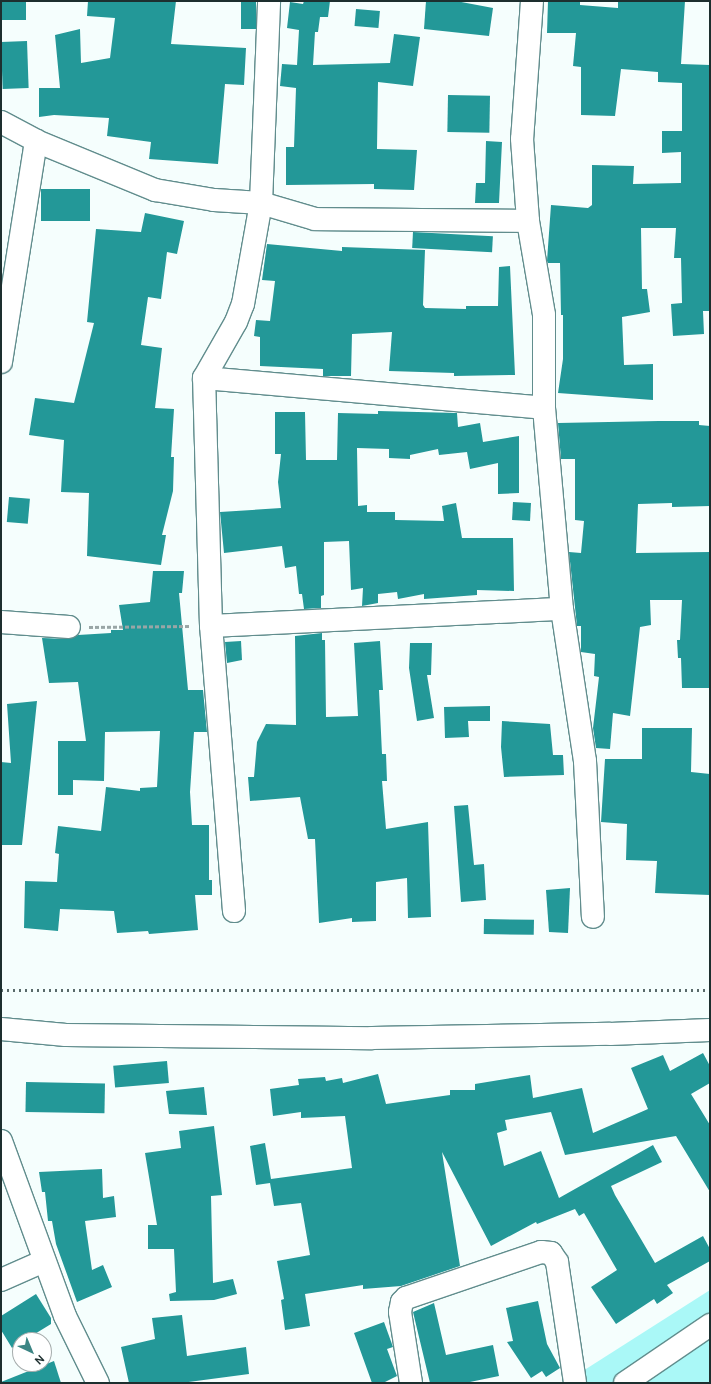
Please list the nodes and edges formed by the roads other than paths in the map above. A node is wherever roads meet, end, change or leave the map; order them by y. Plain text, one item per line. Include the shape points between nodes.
1 (269, 1) edge
2 (532, 1) edge
3 (1, 122) edge
4 (36, 141) junction
5 (261, 203) junction
6 (528, 221) junction
7 (1, 362) edge
8 (204, 378) junction
9 (544, 408) junction
10 (562, 609) junction
11 (1, 622) edge
12 (211, 626) junction
13 (69, 627) road end
14 (234, 911) dead end
15 (593, 917) dead end
16 (1, 1029) edge
17 (710, 1030) edge
18 (1, 1142) edge
19 (44, 1261) junction
20 (1, 1280) edge
21 (710, 1325) edge
22 (98, 1383) edge
23 (411, 1383) edge
24 (575, 1383) edge
25 (624, 1383) edge

1 - 5 street
2 - 6 street via 522,139
3 - 4 street
4 - 5 street via 155,190 214,200
4 - 7 street
5 - 6 street via 315,219
5 - 8 street via 243,304 236,322
6 - 9 street via 544,314
8 - 9 street
8 - 12 street
9 - 10 street
10 - 12 street
10 - 15 street via 585,761
11 - 13 street
12 - 14 street
16 - 17 street via 66,1035 372,1038
18 - 19 street
19 - 20 street
19 - 22 street via 65,1316
21 - 25 street
23 - 24 street via 400,1312 402,1302 406,1298 541,1252 551,1253 557,1262

